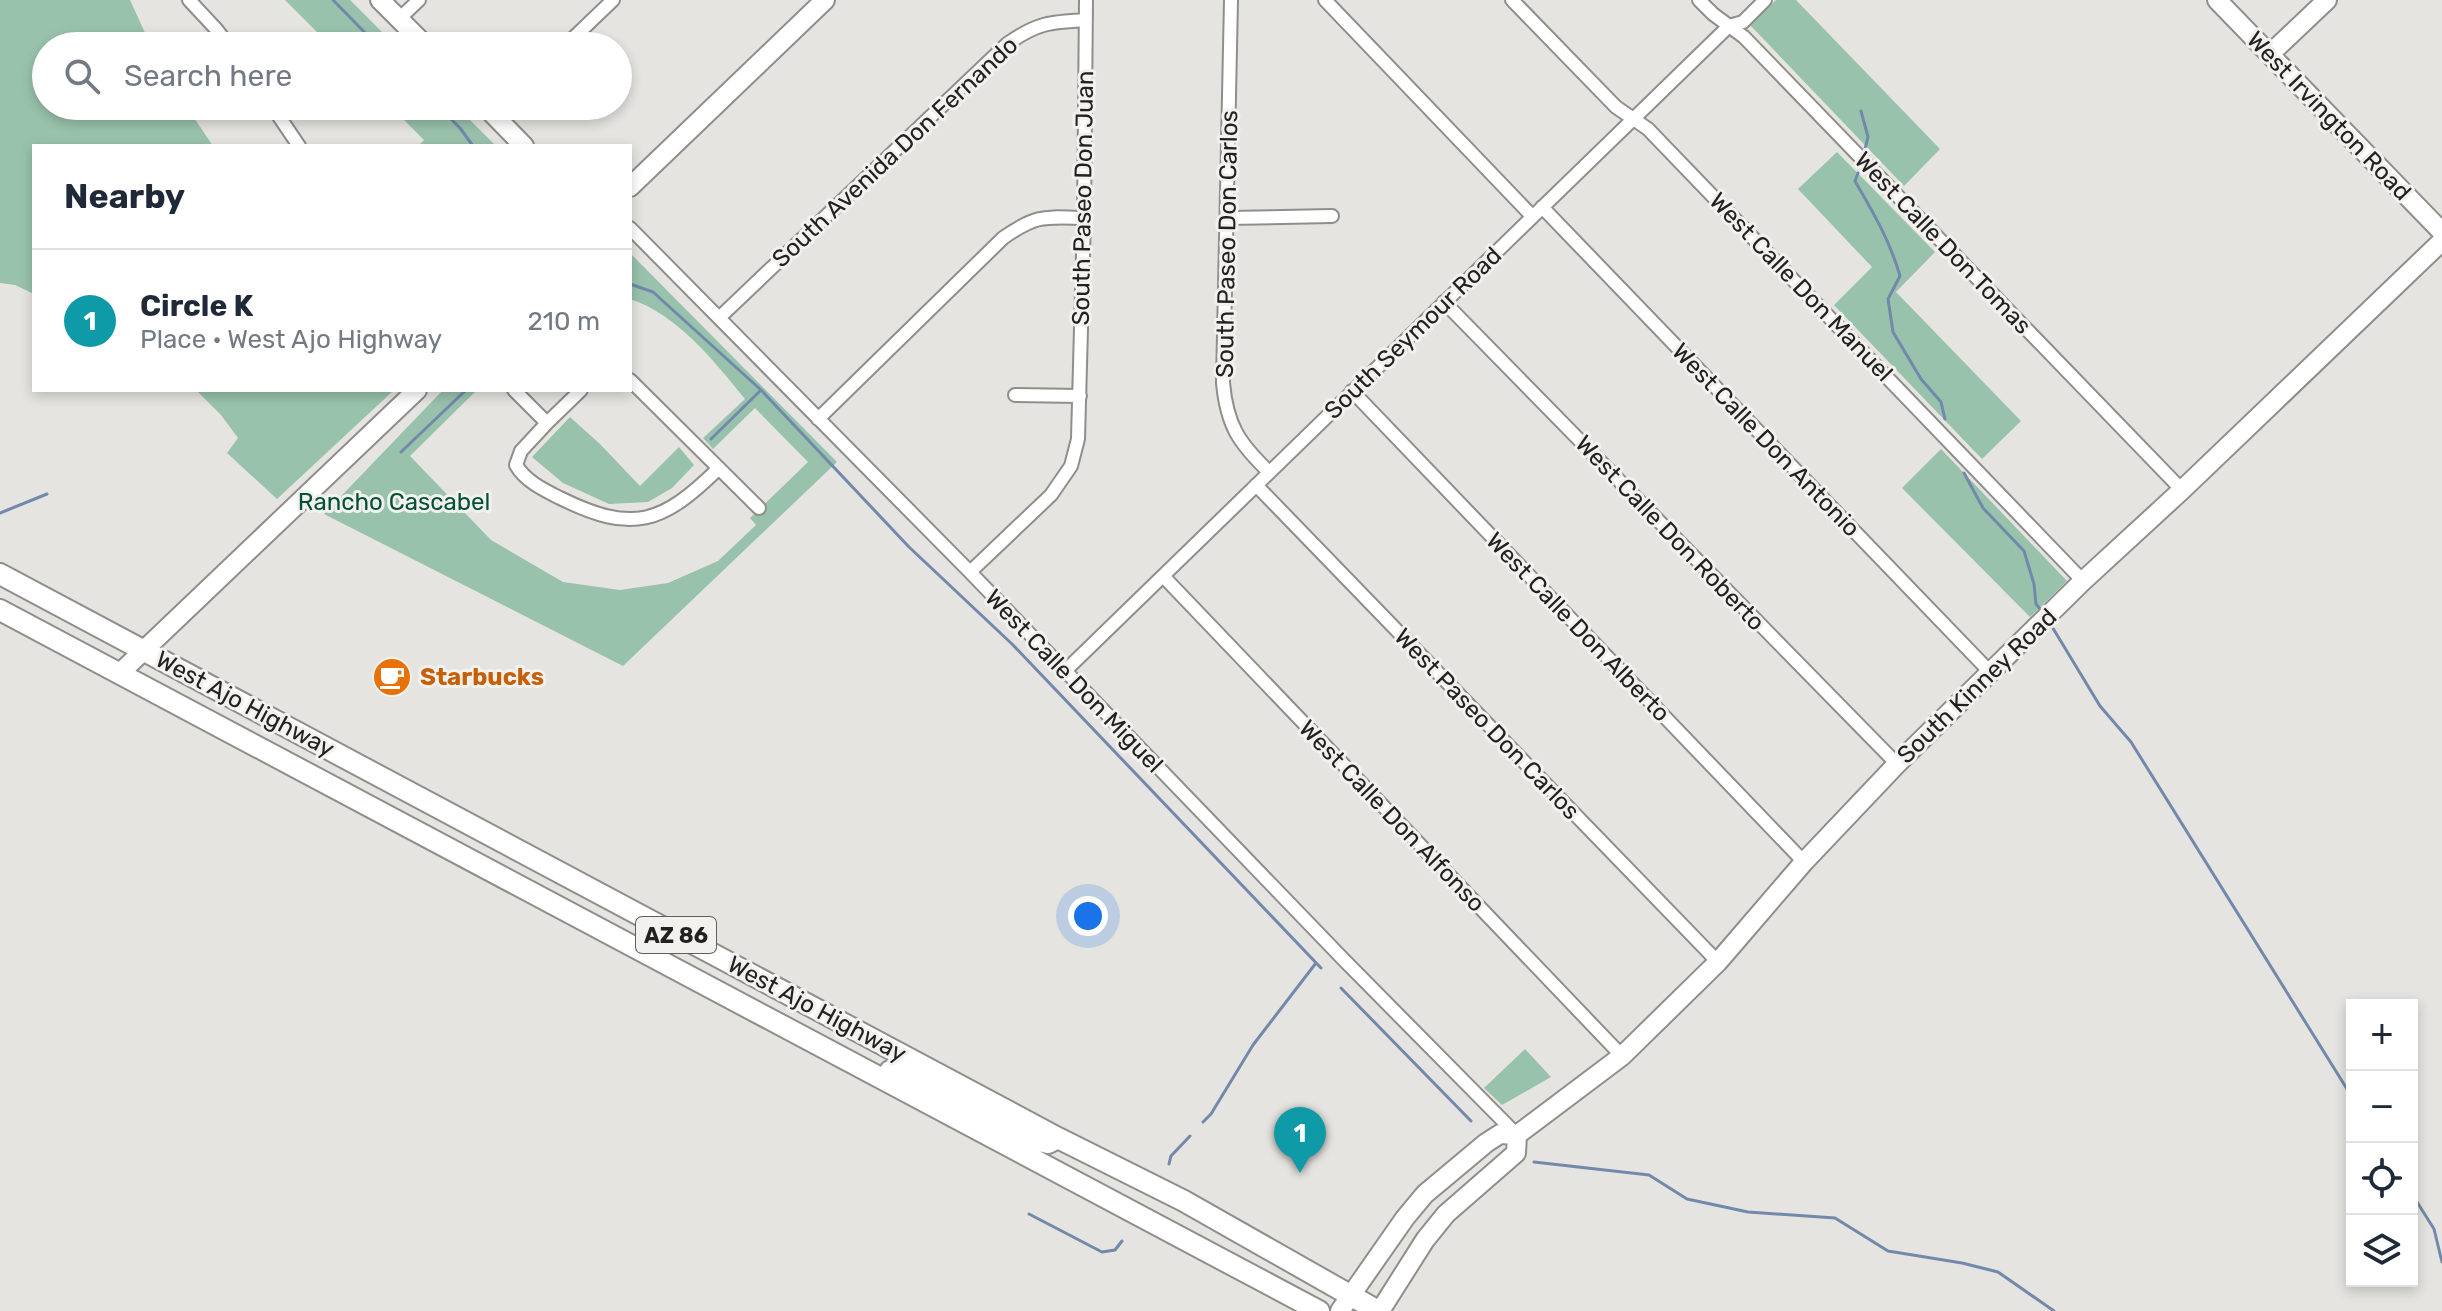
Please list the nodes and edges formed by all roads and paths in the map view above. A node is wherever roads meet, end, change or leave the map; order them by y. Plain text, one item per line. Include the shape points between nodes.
1 (189, 0) edge
2 (380, 0) edge
3 (419, 0) edge
4 (613, 0) edge
5 (825, 0) edge
6 (1086, 0) edge
7 (1231, 0) edge
8 (1325, 0) edge
9 (1512, 0) edge
10 (1699, 0) edge
11 (1765, 0) edge
12 (2217, 0) edge
13 (2327, 0) edge
14 (399, 19) junction
15 (1086, 20) junction
16 (1729, 26) junction
17 (217, 32) edge
18 (412, 32) edge
19 (580, 32) edge
20 (2270, 54) junction
21 (1633, 118) junction
22 (281, 120) edge
23 (503, 120) edge
24 (298, 144) edge
25 (522, 144) edge
26 (632, 185) edge
27 (1537, 212) junction
28 (1332, 216) dead end
29 (1084, 218) junction
30 (1228, 218) junction
31 (632, 230) edge
32 (2442, 232) edge
33 (2442, 241) edge
34 (1444, 302) junction
35 (720, 317) junction
36 (632, 382) edge
37 (1352, 391) junction
38 (415, 392) edge
39 (516, 392) edge
40 (579, 392) edge
41 (1015, 395) dead end
42 (1080, 396) junction
43 (818, 419) junction
44 (547, 423) junction
45 (719, 468) junction
46 (1269, 472) junction
47 (1256, 485) junction
48 (2182, 490) junction
49 (759, 508) dead end
50 (970, 572) junction
51 (0, 574) edge
52 (1163, 576) junction
53 (2083, 581) junction
54 (0, 610) edge
55 (143, 650) junction
56 (1064, 672) junction
57 (120, 673) junction
58 (1991, 673) junction
59 (1897, 764) junction
60 (1804, 862) junction
61 (1718, 962) junction
62 (1622, 1056) junction
63 (840, 1058) junction
64 (1517, 1135) junction
65 (1058, 1138) junction
66 (1346, 1303) edge
67 (1319, 1311) edge
68 (1379, 1311) edge

1 - 17 street
2 - 14 main road
3 - 14 street
4 - 19 street
5 - 26 main road
6 - 15 street, South Paseo Don Juan
7 - 30 street, South Paseo Don Carlos
8 - 27 street, West Calle Don Antonio
9 - 21 street, West Calle Don Manuel
10 - 16 street, West Calle Don Tomas
11 - 16 street, South Seymour Road via 1743,22
12 - 20 main road, West Irvington Road
13 - 20 main road
14 - 18 main road
15 - 29 street, South Paseo Don Juan
15 - 35 street, South Avenida Don Fernando via 1030,28 1007,44
16 - 21 street, South Seymour Road
16 - 48 street, West Calle Don Tomas
20 - 32 main road, West Irvington Road
21 - 27 street, South Seymour Road
21 - 53 street, West Calle Don Manuel
22 - 24 street
23 - 25 main road
27 - 34 street, South Seymour Road
27 - 58 street, West Calle Don Antonio
28 - 30 street
29 - 42 street, South Paseo Don Juan
29 - 43 street via 1044,217 1003,238
30 - 46 street, South Paseo Don Carlos via 1225,407 1243,447
31 - 35 street, West Calle Don Miguel
33 - 48 main road, South Kinney Road
34 - 37 street, South Seymour Road
34 - 59 street, West Calle Don Roberto
35 - 43 street, West Calle Don Miguel
36 - 45 street
37 - 46 street, South Seymour Road
37 - 60 street, West Calle Don Alberto
38 - 55 main road
39 - 44 street
40 - 44 street
41 - 42 street
42 - 50 street, South Paseo Don Juan via 1071,466 1051,495
43 - 50 street, West Calle Don Miguel
44 - 45 street via 512,465 553,495 605,517 655,516 679,504
45 - 49 street
46 - 47 street, South Seymour Road
47 - 52 street, South Seymour Road
47 - 61 street, West Paseo Don Carlos
48 - 53 main road, South Kinney Road
50 - 56 street, West Calle Don Miguel
51 - 55 main road, West Ajo Highway / AZ 86
52 - 56 street, South Seymour Road
52 - 62 street, West Calle Don Alfonso
53 - 58 main road, South Kinney Road
54 - 57 main road, West Ajo Highway / AZ 86
55 - 57 main road
55 - 65 main road, West Ajo Highway / AZ 86
56 - 64 street, West Calle Don Miguel
57 - 63 main road, West Ajo Highway / AZ 86
58 - 59 main road, South Kinney Road
59 - 60 main road, South Kinney Road
60 - 61 main road, South Kinney Road
61 - 62 main road, South Kinney Road
62 - 64 main road, South Kinney Road
63 - 65 main road via 892,1072 1031,1139 1048,1143
63 - 67 main road, West Ajo Highway / AZ 86
64 - 66 main road, South Kinney Road via 1500,1134 1425,1194
64 - 68 main road, South Kinney Road via 1516,1153 1446,1214
65 - 66 main road, West Ajo Highway / AZ 86 via 1184,1201
66 - 68 main road, West Ajo Highway / AZ 86

